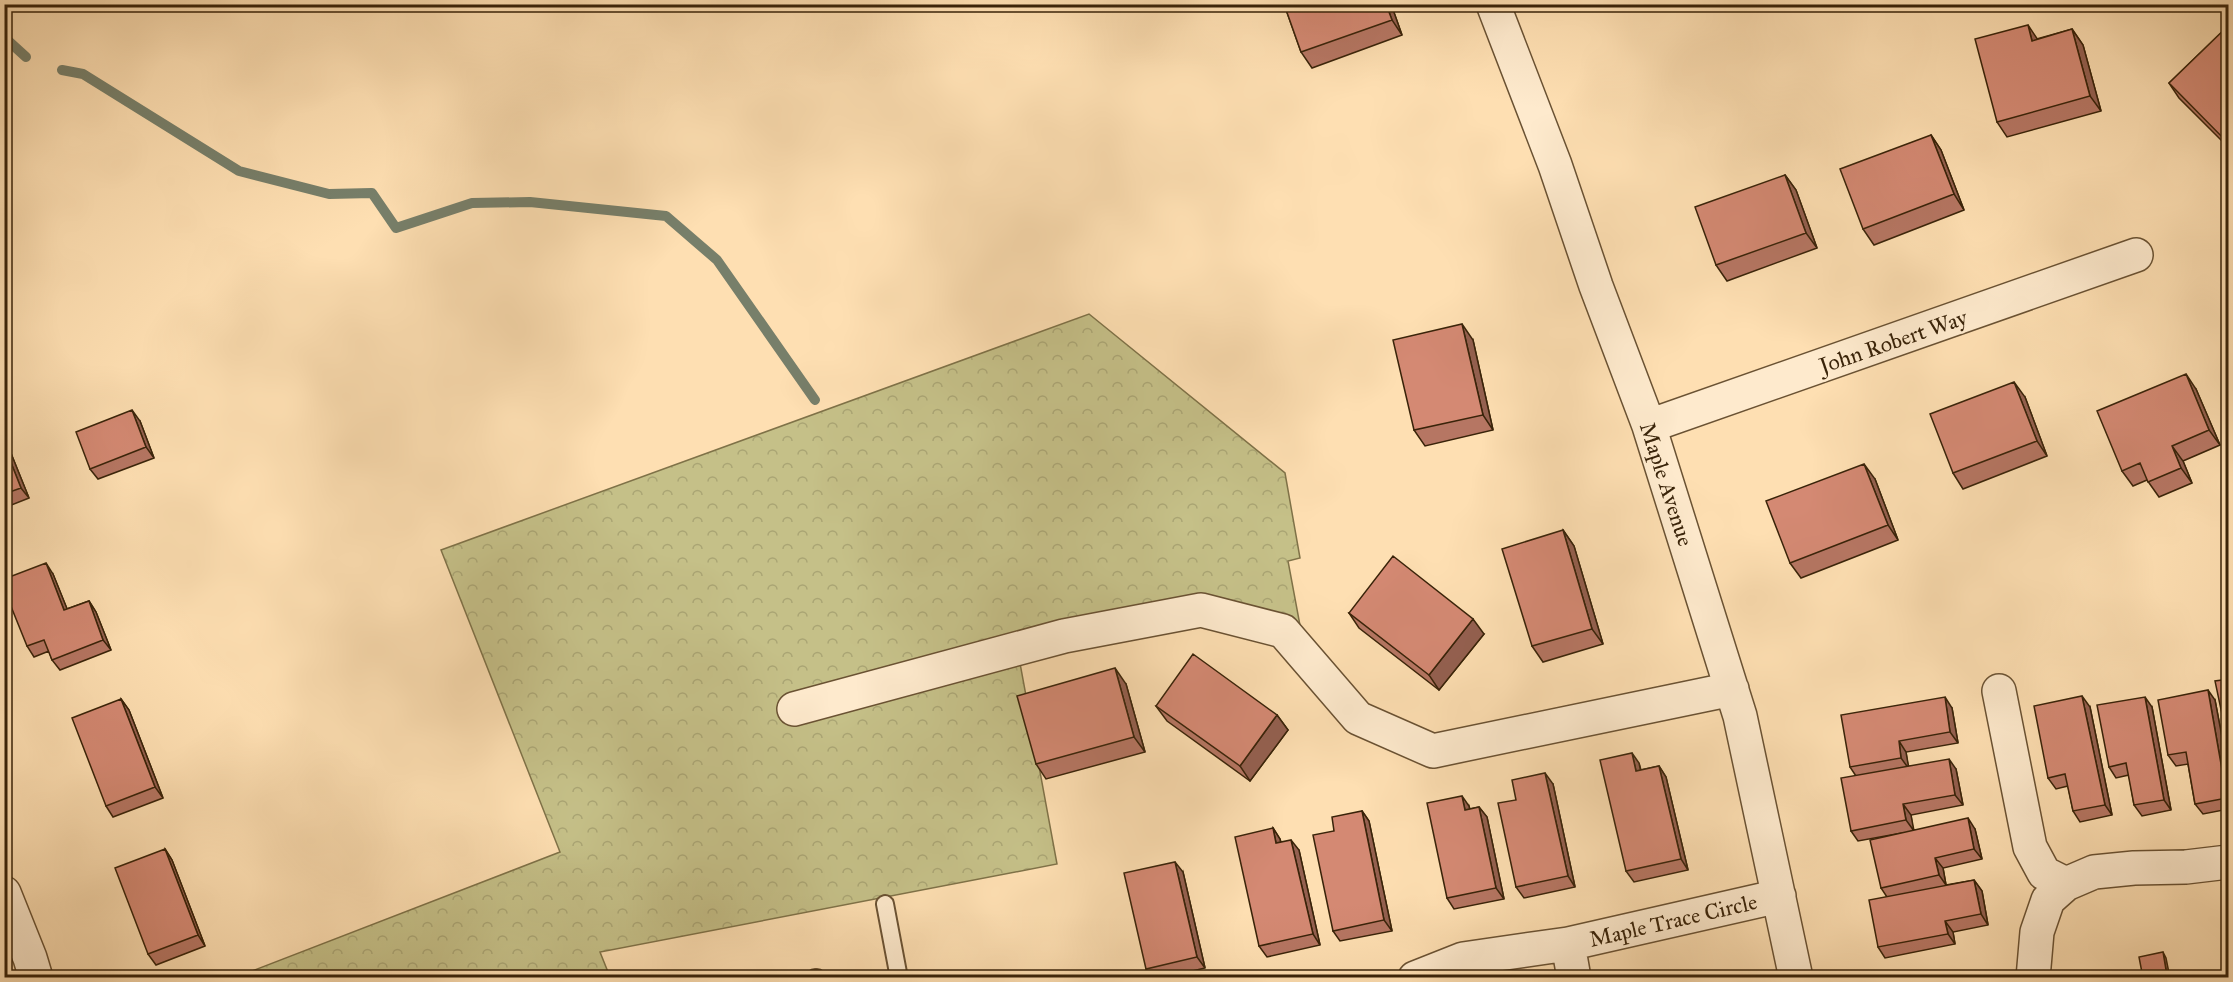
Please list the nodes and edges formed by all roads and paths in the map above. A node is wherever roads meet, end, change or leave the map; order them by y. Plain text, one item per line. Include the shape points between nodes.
1 (1493, 4) edge
2 (2136, 255) dead end
3 (1649, 426) junction
4 (1732, 689) junction
5 (2000, 691) dead end
6 (794, 709) dead end
7 (2229, 862) edge
8 (2066, 884) junction
9 (4, 893) edge
10 (1779, 896) junction
11 (885, 904) dead end
12 (1568, 944) junction
13 (2029, 977) edge
14 (36, 978) edge
15 (899, 978) edge
16 (1415, 978) edge
17 (1574, 978) edge
18 (1796, 978) edge

1 - 3 street, Maple Avenue
2 - 3 street, John Robert Way
3 - 4 street, Maple Avenue
4 - 6 street via 1432,751 1358,718 1283,631 1201,610 1064,636
4 - 10 street, Maple Avenue
5 - 8 street via 2030,847 2044,873
7 - 8 street via 2094,872
8 - 13 street via 2048,900 2037,932
9 - 14 street
10 - 12 street, Maple Trace Circle
10 - 18 street, Maple Avenue
11 - 15 lane
12 - 16 street, Maple Trace Circle via 1463,959
12 - 17 street, Maple Trace Circle

